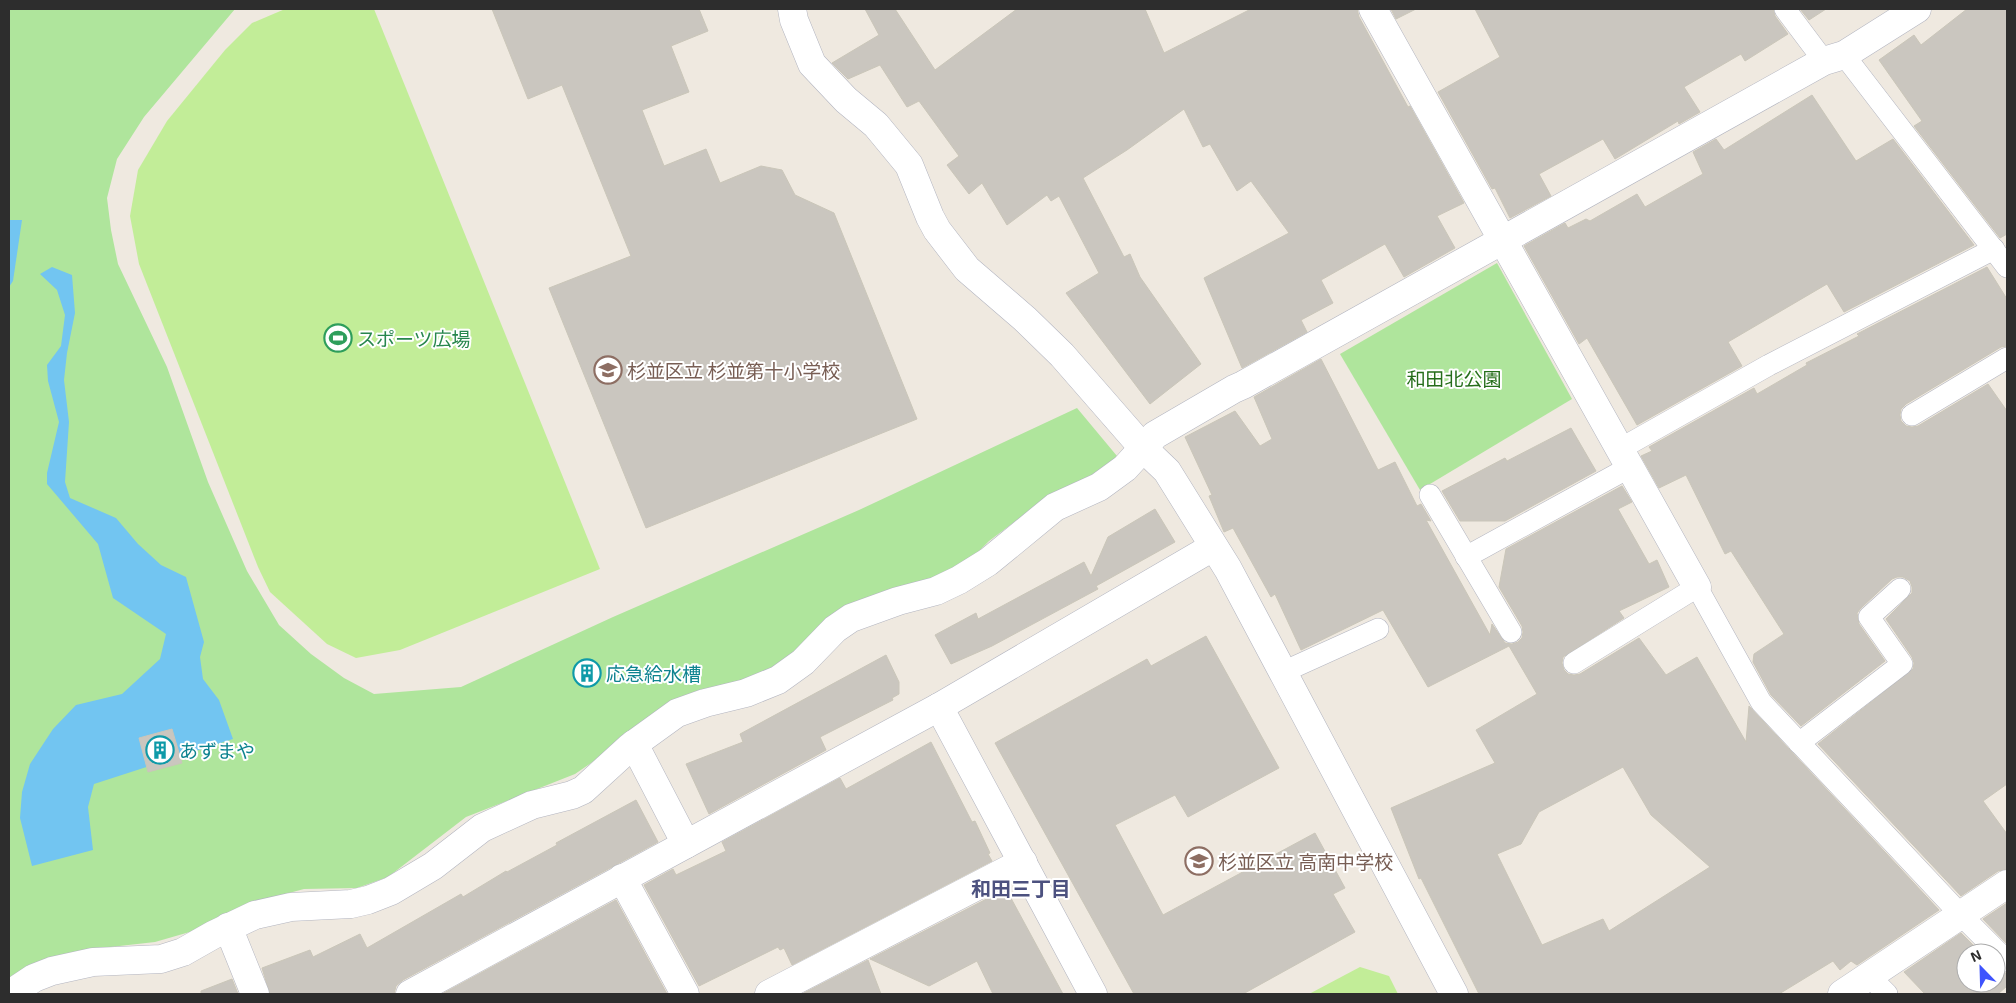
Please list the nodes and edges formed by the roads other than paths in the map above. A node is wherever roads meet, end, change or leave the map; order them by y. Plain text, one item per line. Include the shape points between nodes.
1 (792, 9) edge
2 (1373, 9) edge
3 (1785, 9) edge
4 (1917, 9) edge
5 (1834, 58) junction
6 (1503, 239) junction
7 (1994, 249) junction
8 (2007, 267) edge
9 (2007, 358) edge
10 (1912, 415) dead end
11 (1144, 449) junction
12 (1625, 458) junction
13 (1430, 495) dead end
14 (1213, 547) junction
15 (1466, 557) junction
16 (1697, 587) junction
17 (1900, 589) dead end
18 (1378, 629) dead end
19 (1511, 632) dead end
20 (1574, 662) dead end
21 (1283, 672) junction
22 (939, 707) junction
23 (1799, 743) junction
24 (634, 744) junction
25 (686, 844) junction
26 (1023, 862) junction
27 (622, 878) junction
28 (2007, 884) edge
29 (1961, 915) junction
30 (228, 927) junction
31 (2007, 961) edge
32 (1878, 985) edge
33 (10, 994) edge
34 (255, 994) edge
35 (410, 994) edge
36 (685, 994) edge
37 (768, 994) edge
38 (1093, 994) edge
39 (1454, 994) edge
40 (1842, 994) edge

1 - 11 street via 812,64 855,109 876,125 909,166 933,224 967,269 1062,355
2 - 6 street
3 - 5 lane
4 - 5 street
5 - 6 street
5 - 7 lane
6 - 11 street via 1154,435
6 - 12 street
7 - 8 lane
7 - 12 lane via 1769,365
9 - 10 lane
11 - 14 street via 1167,471
11 - 24 street via 1099,487 1055,507 988,562 959,580 851,618 778,680 677,714
12 - 15 lane
12 - 16 street
13 - 15 lane
14 - 21 street
14 - 22 street
15 - 19 lane
16 - 20 lane
16 - 23 lane via 1761,702
17 - 23 lane via 1870,617 1902,664
18 - 21 lane
21 - 39 street
22 - 25 street
22 - 26 street
23 - 29 lane
24 - 25 street
24 - 30 street via 583,790 532,805 482,828 433,866 391,891 350,904 272,910
25 - 27 street
26 - 37 street
26 - 38 street
27 - 35 street
27 - 36 street
28 - 29 street
29 - 31 lane
29 - 32 street
30 - 33 street via 183,952 161,959 93,962 66,968 34,978
30 - 34 street
32 - 40 street

